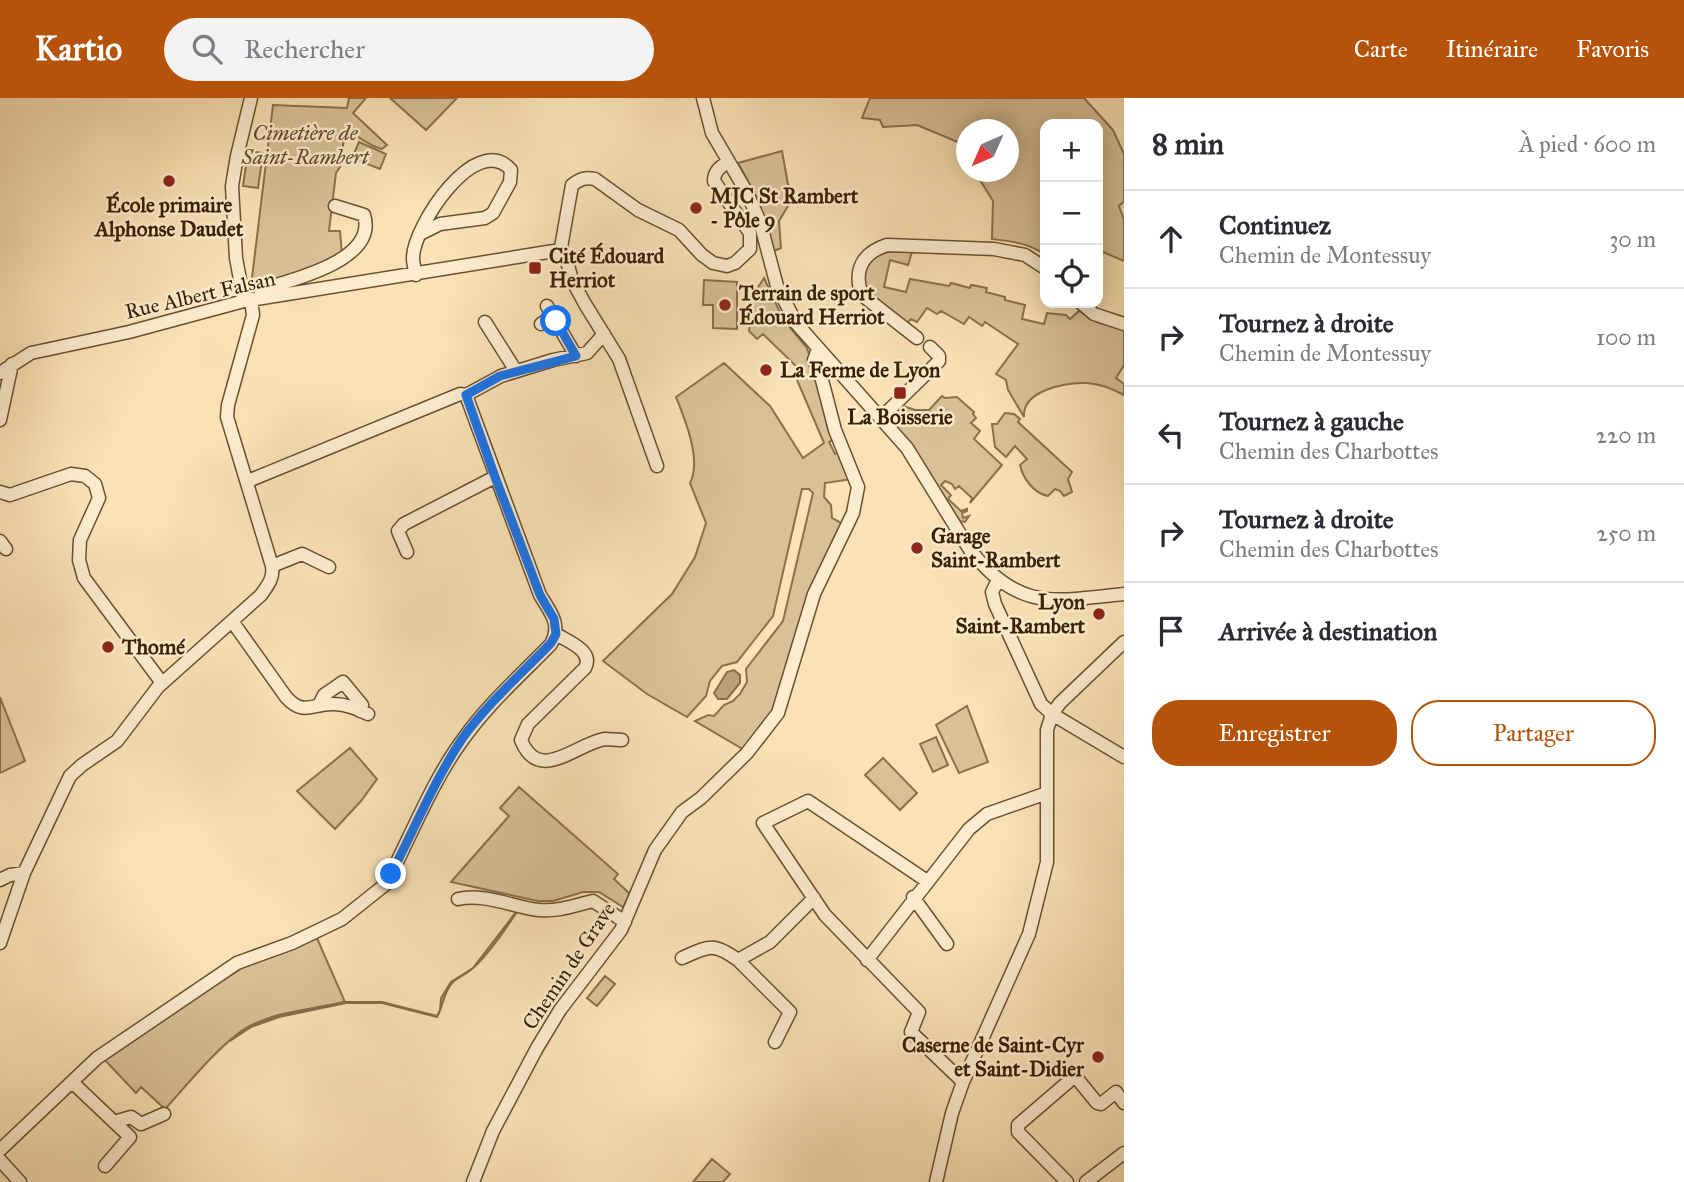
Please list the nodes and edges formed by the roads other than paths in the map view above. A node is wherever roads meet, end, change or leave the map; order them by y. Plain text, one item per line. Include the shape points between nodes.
1 (251, 98) edge
2 (703, 98) edge
3 (729, 162) junction
4 (335, 206) dead end
5 (422, 233) junction
6 (560, 253) junction
7 (1040, 264) edge
8 (416, 275) junction
9 (252, 299) junction
10 (1087, 308) edge
11 (485, 322) dead end
12 (541, 324) dead end
13 (1124, 324) edge
14 (604, 334) junction
15 (913, 335) dead end
16 (930, 347) dead end
17 (818, 349) junction
18 (576, 356) junction
19 (12, 364) junction
20 (516, 371) junction
21 (0, 373) edge
22 (466, 395) junction
23 (881, 418) junction
24 (0, 420) edge
25 (657, 466) dead end
26 (495, 477) junction
27 (248, 481) junction
28 (3, 496) edge
29 (407, 552) dead end
30 (272, 566) junction
31 (329, 567) dead end
32 (998, 580) junction
33 (1124, 594) edge
34 (232, 621) junction
35 (556, 634) junction
36 (1124, 642) edge
37 (162, 683) junction
38 (319, 705) junction
39 (1052, 713) junction
40 (622, 740) dead end
41 (1124, 757) edge
42 (1046, 793) junction
43 (24, 873) junction
44 (0, 880) edge
45 (927, 881) junction
46 (914, 897) junction
47 (814, 898) junction
48 (458, 899) dead end
49 (625, 922) junction
50 (0, 943) edge
51 (947, 944) dead end
52 (682, 958) dead end
53 (738, 960) junction
54 (867, 960) junction
55 (775, 1042) dead end
56 (72, 1082) junction
57 (963, 1082) junction
58 (1124, 1103) edge
59 (164, 1114) dead end
60 (114, 1122) junction
61 (141, 1124) junction
62 (130, 1137) junction
63 (0, 1150) edge
64 (1124, 1153) edge
65 (0, 1160) edge
66 (105, 1166) dead end
67 (20, 1182) edge
68 (473, 1182) edge
69 (936, 1182) edge
70 (1067, 1182) edge
71 (1086, 1182) edge

1 - 9 street via 232,186 236,258
2 - 3 street via 712,133
3 - 6 street via 721,166 714,181 750,233 750,249 740,261 727,266 713,263 678,230 587,177 572,185
3 - 17 street via 760,222 782,299
4 - 9 street via 367,211 358,247 314,272 266,288
5 - 5 street via 440,224 493,213 510,182 511,170 499,161 477,164 449,186
5 - 8 street via 413,258
6 - 8 street, Rue Albert Falsan
6 - 14 street
7 - 15 street via 1025,254 994,249 877,248 859,267 858,286 862,295
8 - 9 street, Rue Albert Falsan
9 - 19 street, Rue Albert Falsan via 129,332 46,348
9 - 27 street via 253,314 227,417
10 - 13 street
11 - 20 street
12 - 18 street via 550,311
14 - 18 street via 587,353
14 - 25 street via 624,369
16 - 23 street via 939,362
17 - 23 street
17 - 49 street, Chemin de Grave via 814,360 858,487 853,513 814,594 778,713 747,753 701,799 682,811 655,850
18 - 20 street
19 - 21 street, Rue Albert Falsan
19 - 24 street
20 - 22 street
22 - 26 street
22 - 27 street
23 - 32 street via 906,448 970,550
26 - 29 street via 404,524 398,531
26 - 35 street via 540,595 554,619
27 - 30 street
28 - 37 street via 71,474 85,476 95,484 99,498 80,540 84,578
30 - 31 street via 302,554
30 - 34 street via 269,584
32 - 33 street via 1025,595 1055,601
32 - 39 street via 992,592 995,604 1041,704
34 - 37 street
34 - 38 street via 291,703 303,709
35 - 40 street via 582,650 588,662 528,724 521,740 524,748 535,758 553,761 604,739
35 - 56 street via 463,738 386,884 342,919 237,963 97,1058
36 - 39 street
37 - 43 street via 117,741 70,776
38 - 38 street via 335,704 364,712 343,682 324,695
39 - 41 street
39 - 42 street via 1047,730
42 - 45 street via 987,814
42 - 57 street via 1048,859 1029,934
43 - 44 street
43 - 50 street
45 - 46 street
45 - 47 street via 808,801 763,824
46 - 51 street
46 - 54 street
47 - 53 street via 770,942
47 - 54 street
48 - 49 street via 470,896 539,910 593,901
49 - 68 street, Chemin de Grave via 537,1048 493,1131
52 - 53 street via 708,946
53 - 55 street via 790,1012
54 - 57 street via 919,1012 911,1032
56 - 60 street
56 - 63 street
57 - 69 street
58 - 70 street via 1116,1092 1097,1103 1075,1076 1018,1125 1018,1132
59 - 61 street
60 - 61 street via 131,1117
60 - 62 street
61 - 62 street
62 - 66 street
64 - 71 street
65 - 67 street

